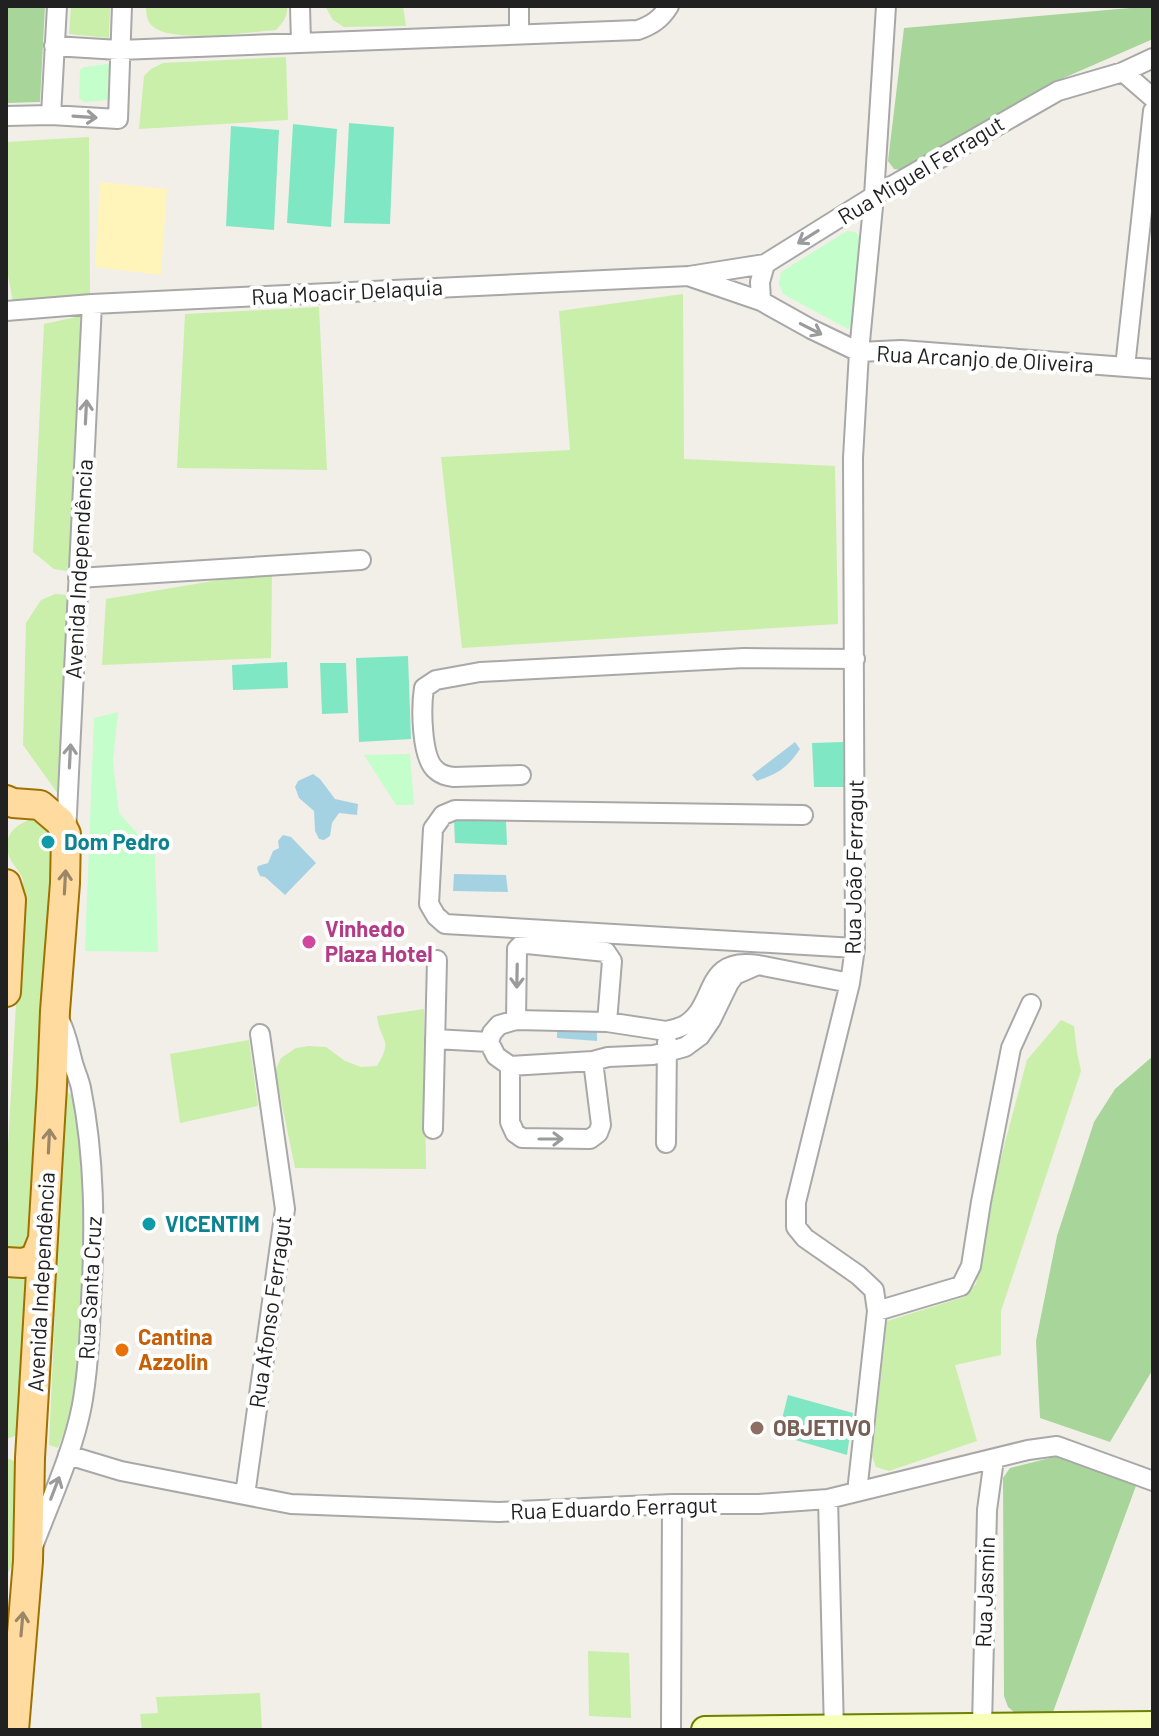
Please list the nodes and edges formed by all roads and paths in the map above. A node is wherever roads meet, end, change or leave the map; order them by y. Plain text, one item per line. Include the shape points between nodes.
1 (57, 6) edge
2 (122, 6) edge
3 (300, 6) edge
4 (519, 6) edge
5 (669, 6) edge
6 (886, 6) edge
7 (519, 34) junction
8 (301, 43) junction
9 (54, 46) junction
10 (119, 50) junction
11 (1153, 58) edge
12 (1123, 72) junction
13 (1153, 98) edge
14 (1153, 111) edge
15 (51, 115) junction
16 (6, 116) edge
17 (874, 196) junction
18 (765, 264) junction
19 (689, 276) junction
20 (761, 301) junction
21 (92, 304) junction
22 (6, 311) edge
23 (859, 352) junction
24 (1125, 367) junction
25 (1153, 369) edge
26 (361, 560) dead end
27 (78, 578) junction
28 (855, 659) junction
29 (521, 775) dead end
30 (6, 800) edge
31 (803, 815) dead end
32 (6, 821) edge
33 (59, 824) junction
34 (6, 884) edge
35 (855, 948) junction
36 (437, 960) dead end
37 (758, 965) junction
38 (850, 983) junction
39 (6, 992) edge
40 (1031, 1004) dead end
41 (55, 1011) junction
42 (516, 1020) junction
43 (607, 1022) junction
44 (666, 1031) junction
45 (260, 1034) dead end
46 (435, 1039) junction
47 (489, 1042) junction
48 (667, 1052) junction
49 (593, 1061) junction
50 (510, 1066) junction
51 (433, 1129) dead end
52 (666, 1143) dead end
53 (43, 1239) junction
54 (6, 1262) edge
55 (877, 1311) junction
56 (18, 1454) edge
57 (68, 1455) junction
58 (994, 1459) junction
59 (1153, 1481) edge
60 (857, 1492) junction
61 (245, 1495) junction
62 (828, 1499) junction
63 (672, 1504) junction
64 (28, 1561) junction
65 (1153, 1725) edge
66 (982, 1726) junction
67 (833, 1729) edge
68 (14, 1730) edge
69 (671, 1730) edge
70 (705, 1730) edge

1 - 9 street
2 - 10 street
3 - 8 street
4 - 7 street
5 - 7 street via 658,20 638,30
6 - 17 street, Rua João Ferragut
7 - 8 street
8 - 10 street
9 - 10 street
9 - 15 street
15 -> 10 street via 118,119
11 - 12 street, Rua Miguel Ferragut
12 - 13 street
12 - 17 street, Rua Miguel Ferragut via 1058,91
14 - 24 street
15 - 16 street
17 -> 18 street, Rua Miguel Ferragut
17 - 23 street, Rua João Ferragut
18 - 19 street, Rua Miguel Ferragut
18 - 20 street
19 - 20 street, Rua Arcanjo de Oliveira
19 - 21 street, Rua Moacir Delaquia
20 -> 23 street, Rua Arcanjo de Oliveira
21 - 22 street, Rua Moacir Delaquia
27 -> 21 street, Avenida Independência
23 - 24 street, Rua Arcanjo de Oliveira via 901,350
23 - 28 street, Rua João Ferragut via 853,458
24 - 25 street, Rua Arcanjo de Oliveira
26 - 27 street
33 -> 27 street, Avenida Independência
28 - 29 street via 744,658 480,672 436,680 424,688 425,748 433,769 454,777
28 - 35 street, Rua João Ferragut
30 - 33 main road via 40,805
31 - 35 street via 455,810 443,815 433,829 429,904 445,924
32 - 33 main road via 36,810
41 -> 33 main road, Avenida Independência via 65,883
34 - 39 main road via 11,900
35 - 38 street, Rua João Ferragut
36 - 46 street
37 - 38 street
37 - 44 street via 724,969 687,1024
37 - 48 street via 735,975 700,1036
38 - 55 street, Rua João Ferragut via 795,1220 805,1238 874,1290
40 - 55 street via 1011,1048 971,1266 961,1286
53 -> 41 main road, Avenida Independência
41 - 57 street, Rua Santa Cruz via 81,1085 94,1212 89,1355
42 - 43 street
43 -> 42 street via 612,961 606,952 527,944 517,949
42 - 47 street via 499,1025
43 - 44 street
44 - 48 street
45 - 61 street, Rua Afonso Ferragut via 285,1209
46 - 47 street
46 - 51 street
47 - 50 street
48 - 49 street
48 - 52 street
49 - 50 street
50 -> 49 street via 510,1122 515,1133 522,1138 590,1139 601,1125
53 - 54 main road via 35,1259
53 - 56 main road, Avenida Independência
55 - 60 street
56 - 64 main road, Avenida Independência
57 - 61 street, Rua Eduardo Ferragut
64 -> 57 street, Rua Santa Cruz
58 - 59 street, Rua Eduardo Ferragut via 1057,1446
58 - 60 street, Rua Eduardo Ferragut
58 - 66 street, Rua Jasmin via 987,1510
60 - 62 street, Rua Eduardo Ferragut
61 - 63 street, Rua Eduardo Ferragut via 291,1504 499,1512
62 - 63 street, Rua Eduardo Ferragut
62 - 67 street
63 - 69 street
68 -> 64 main road, Avenida Independência
65 - 66 main road
66 - 67 main road
67 - 70 main road

